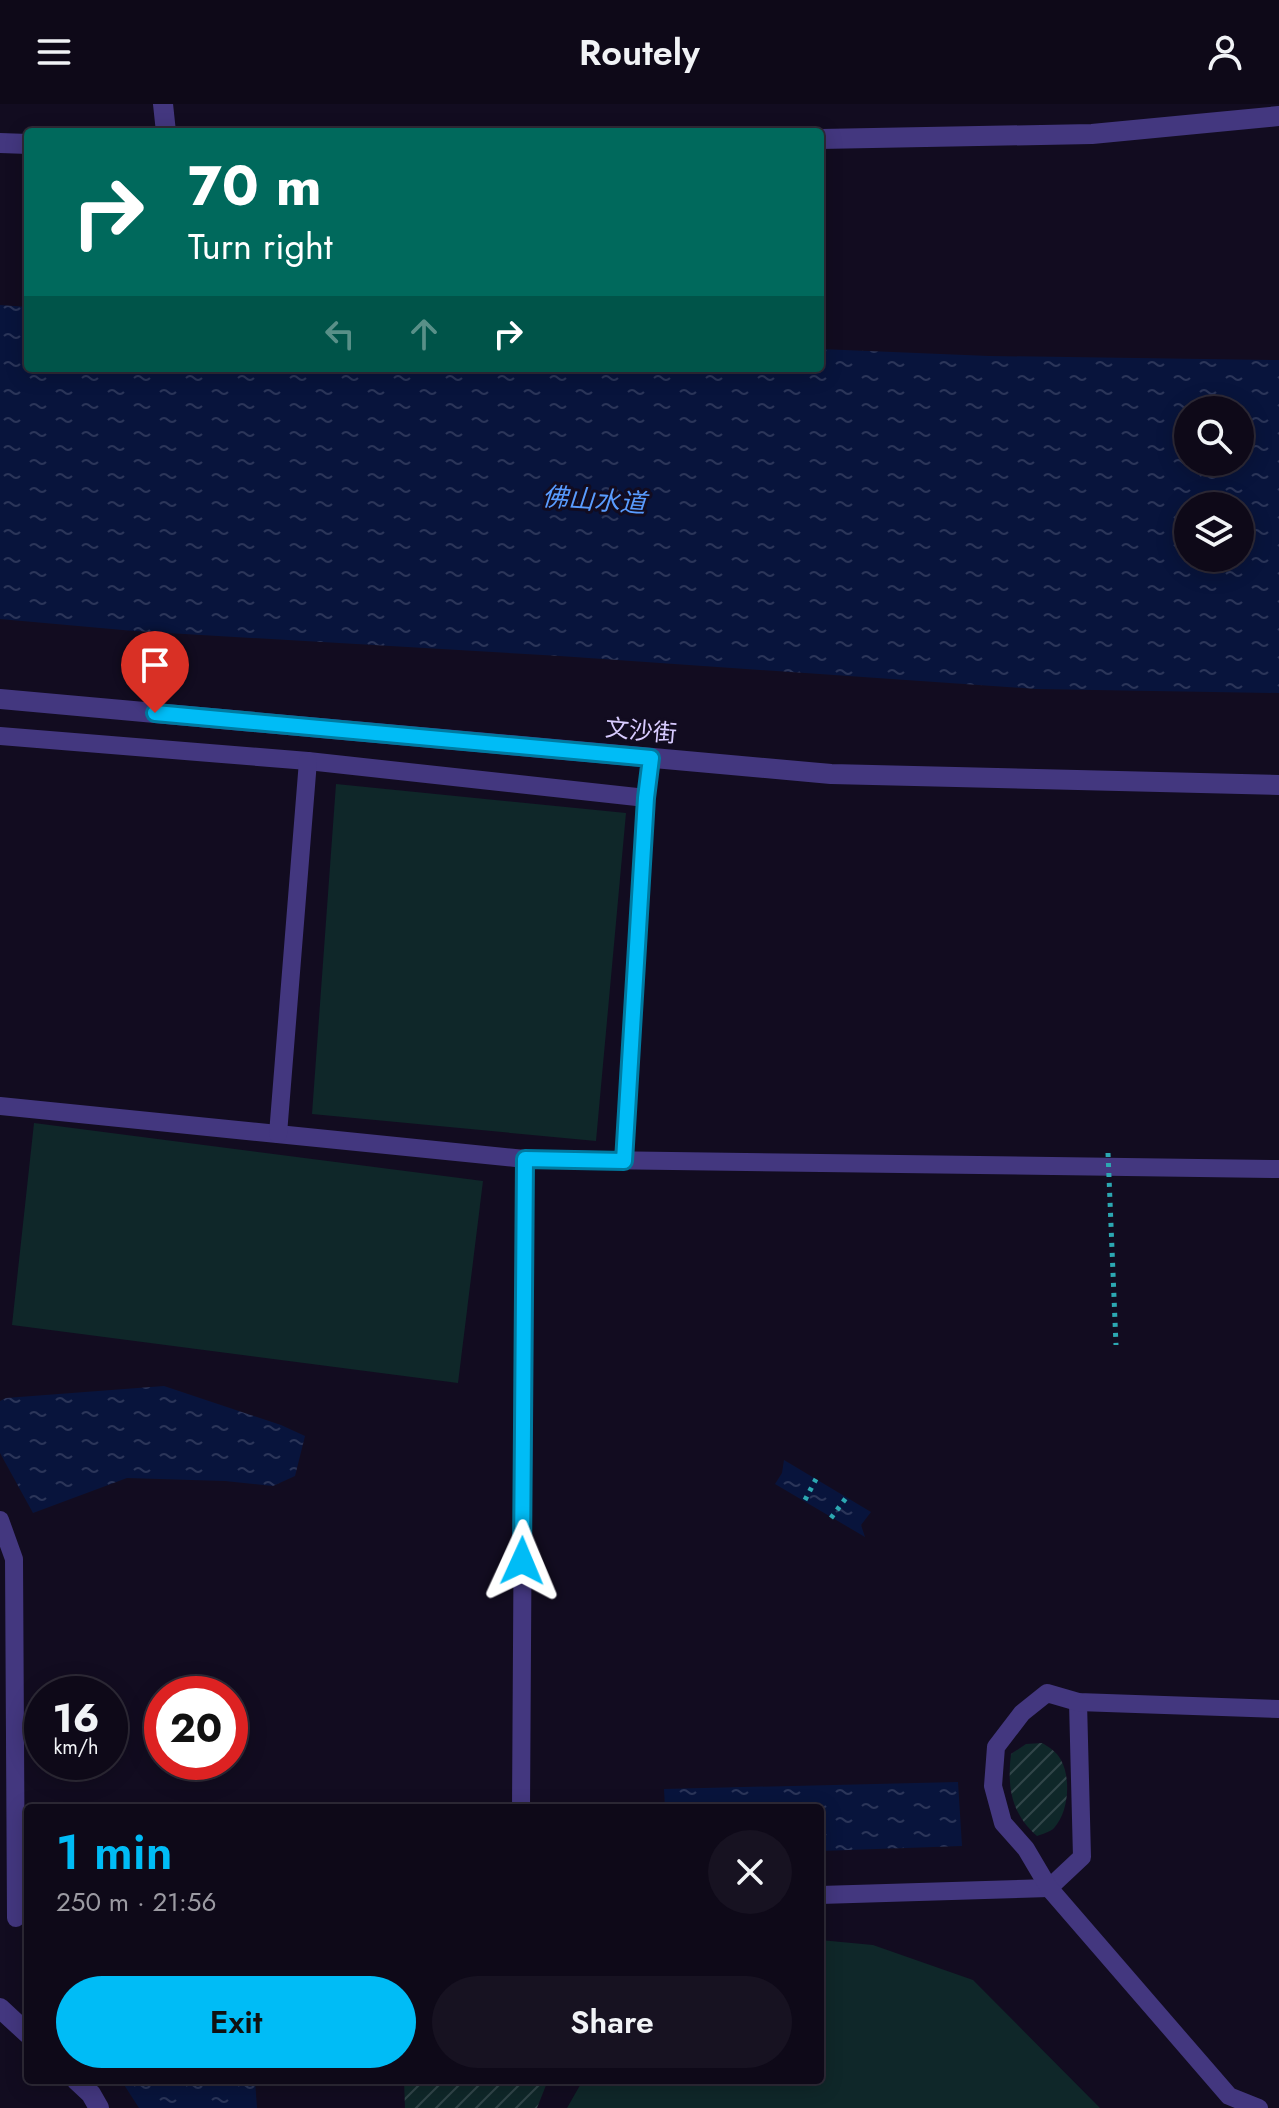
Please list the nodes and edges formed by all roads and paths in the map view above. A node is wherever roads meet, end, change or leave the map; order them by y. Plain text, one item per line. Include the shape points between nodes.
1 (163, 104) edge
2 (1279, 116) edge
3 (166, 128) edge
4 (824, 139) edge
5 (0, 143) edge
6 (24, 144) edge
7 (0, 699) edge
8 (0, 736) edge
9 (651, 758) junction
10 (308, 761) junction
11 (1279, 785) edge
12 (646, 798) junction
13 (0, 1106) edge
14 (278, 1134) junction
15 (1108, 1153) dead end
16 (525, 1159) junction
17 (624, 1161) junction
18 (1279, 1169) edge
19 (1116, 1345) dead end
20 (816, 1479) dead end
21 (846, 1498) dead end
22 (805, 1500) dead end
23 (831, 1518) dead end
24 (0, 1520) edge
25 (7, 1639) edge
26 (1078, 1702) junction
27 (1279, 1709) edge
28 (521, 1804) edge
29 (1049, 1888) junction
30 (824, 1895) edge
31 (15, 1919) edge
32 (0, 2008) edge
33 (24, 2030) edge
34 (80, 2084) edge
35 (99, 2108) edge
36 (1259, 2108) edge

1 - 3 street
2 - 4 street via 1092,134
5 - 6 street
7 - 9 street, 文沙街
8 - 10 lane
9 - 11 street, 文沙街 via 831,774
9 - 12 lane
10 - 12 lane
10 - 14 lane
12 - 17 lane
13 - 14 lane
14 - 16 lane
15 - 19 path, bridge
16 - 17 lane
16 - 28 lane
17 - 18 lane
20 - 22 path
21 - 23 path
24 - 25 lane via 14,1559
25 - 31 lane
26 - 27 lane
26 - 29 lane via 1082,1857
26 - 29 lane via 1047,1693 1022,1713 996,1747 993,1786 1003,1823
29 - 30 lane
29 - 36 lane via 1229,2096
32 - 33 street
34 - 35 street

